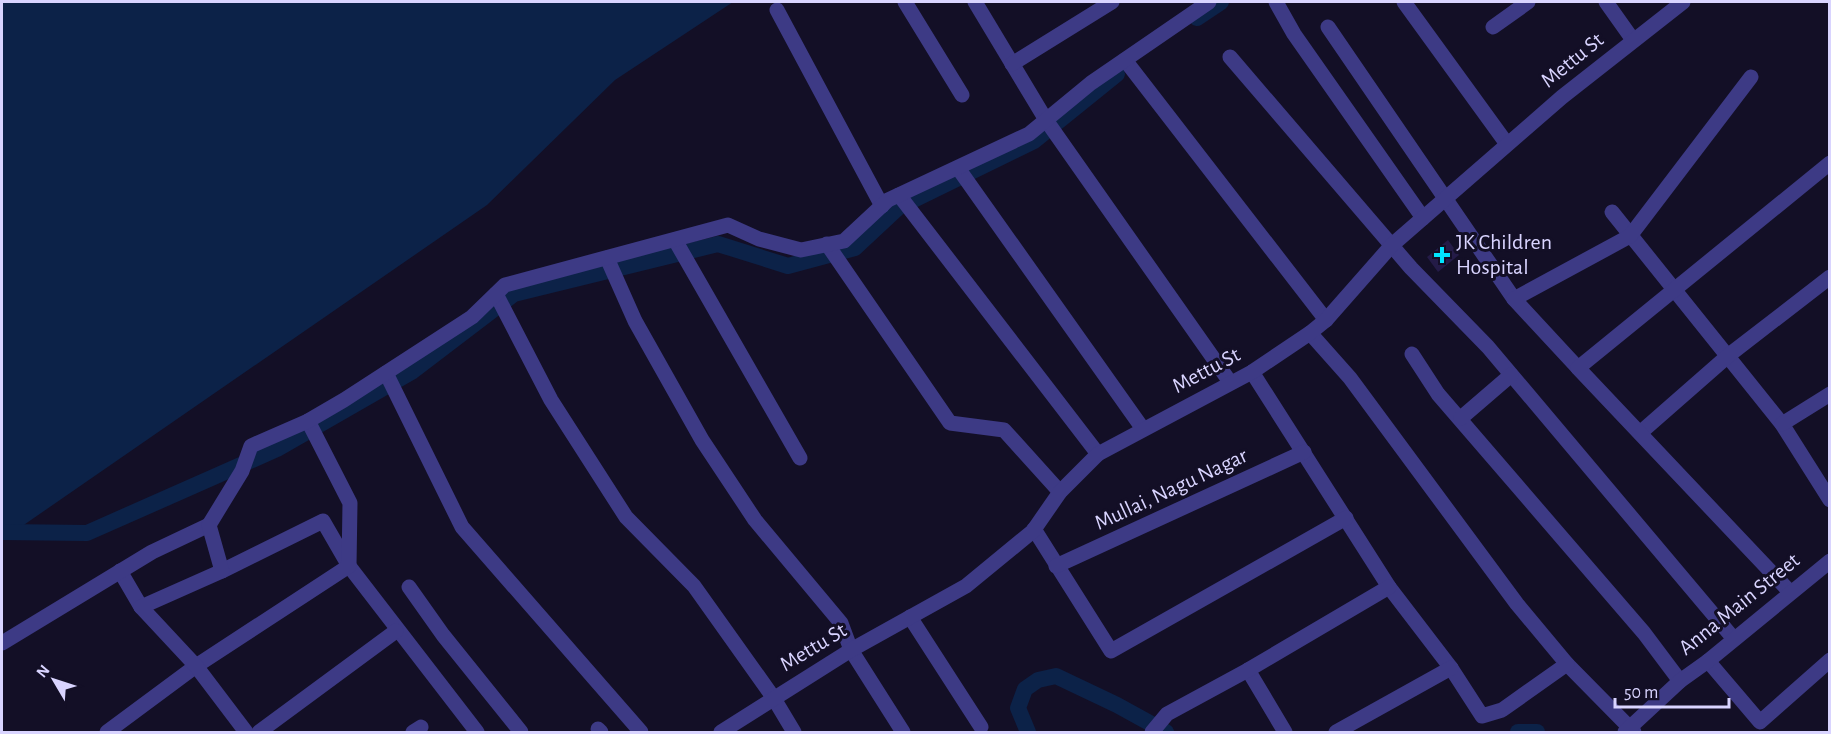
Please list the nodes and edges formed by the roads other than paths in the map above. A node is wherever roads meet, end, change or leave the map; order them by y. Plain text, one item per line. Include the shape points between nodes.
1 (905, 2) edge
2 (1112, 2) edge
3 (1209, 2) edge
4 (1276, 2) edge
5 (1404, 2) edge
6 (1528, 2) edge
7 (1606, 2) edge
8 (1683, 2) edge
9 (978, 3) edge
10 (777, 10) dead end
11 (1328, 27) dead end
12 (1493, 27) dead end
13 (1633, 40) junction
14 (1230, 57) dead end
15 (1012, 64) junction
16 (1128, 64) junction
17 (1751, 77) dead end
18 (962, 95) dead end
19 (1049, 125) junction
20 (1507, 144) junction
21 (1830, 163) edge
22 (961, 173) junction
23 (1444, 200) junction
24 (903, 201) junction
25 (882, 206) junction
26 (1612, 212) dead end
27 (1423, 219) junction
28 (1630, 236) junction
29 (1392, 245) junction
30 (680, 248) junction
31 (831, 251) junction
32 (611, 266) junction
33 (1830, 277) edge
34 (1673, 288) junction
35 (1514, 299) junction
36 (499, 301) junction
37 (1326, 320) junction
38 (1310, 333) junction
39 (1412, 354) dead end
40 (1729, 355) junction
41 (1578, 368) junction
42 (1252, 372) junction
43 (1511, 375) junction
44 (389, 380) junction
45 (1230, 382) junction
46 (1830, 394) edge
47 (1461, 418) junction
48 (1782, 424) junction
49 (311, 427) junction
50 (1143, 429) junction
51 (1640, 433) junction
52 (1304, 452) junction
53 (1098, 454) junction
54 (801, 458) dead end
55 (1059, 492) junction
56 (1830, 500) edge
57 (1346, 518) junction
58 (209, 525) junction
59 (1034, 529) junction
60 (1830, 561) edge
61 (349, 566) junction
62 (1056, 566) junction
63 (120, 571) junction
64 (222, 571) junction
65 (409, 587) dead end
66 (1389, 587) junction
67 (1790, 592) junction
68 (141, 607) junction
69 (910, 617) junction
70 (396, 631) junction
71 (1734, 639) junction
72 (2, 643) edge
73 (851, 650) junction
74 (1830, 660) edge
75 (1708, 661) junction
76 (1567, 664) junction
77 (196, 666) junction
78 (1451, 668) junction
79 (1248, 670) junction
80 (1680, 681) junction
81 (773, 697) junction
82 (981, 727) dead end
83 (1629, 731) edge
84 (107, 732) edge
85 (246, 732) edge
86 (259, 732) edge
87 (477, 732) edge
88 (521, 732) edge
89 (641, 732) edge
90 (721, 732) edge
91 (794, 732) edge
92 (903, 732) edge
93 (1152, 732) edge
94 (1285, 732) edge
95 (1336, 732) edge

1 - 18 street
2 - 15 street
3 - 16 street
4 - 27 street via 1294,34
5 - 20 street
6 - 12 street
7 - 13 street
8 - 13 street, Mettu St
9 - 15 street
10 - 25 street
11 - 23 street
13 - 20 street, Mettu St
14 - 29 street
15 - 19 street
16 - 19 street via 1091,83
16 - 37 street
17 - 28 street
19 - 22 street
19 - 45 street
20 - 23 street, Mettu St
21 - 34 street
22 - 24 street
22 - 50 street
23 - 27 street, Mettu St
23 - 35 street
24 - 25 street
24 - 53 street
25 - 31 street
26 - 28 street
27 - 29 street, Mettu St
28 - 34 street
28 - 35 street
29 - 37 street, Mettu St
29 - 43 street
30 - 31 street via 728,225 759,239 801,250
30 - 32 street
30 - 54 street
31 - 55 street via 950,423 1004,430
32 - 36 street via 505,285
32 - 73 street via 635,321 702,440 755,520 841,623
33 - 40 street
34 - 40 street
34 - 41 street
35 - 41 street
36 - 44 street
36 - 81 street via 551,400 626,517 694,586
37 - 38 street, Mettu St
38 - 42 street, Mettu St
38 - 76 street via 1350,378 1517,604
39 - 47 street via 1438,394
40 - 48 street
40 - 51 street
41 - 51 street
42 - 45 street, Mettu St
42 - 52 street
43 - 47 street
43 - 71 street
44 - 49 street
44 - 89 street via 462,527
45 - 50 street, Mettu St
46 - 48 street
47 - 80 street via 1644,633
48 - 56 street
49 - 58 street via 251,446 242,471
49 - 61 street via 350,503
50 - 53 street, Mettu St
51 - 67 street
52 - 57 street
52 - 62 street, Mullai, Nagu Nagar
53 - 55 street, Mettu St
55 - 59 street, Mettu St
57 - 62 street via 1111,651
57 - 66 street
58 - 63 street
58 - 64 street
59 - 62 street
59 - 69 street, Mettu St via 966,586
60 - 67 street, Anna Main Street
61 - 64 street via 323,521
61 - 70 street
61 - 77 street
63 - 68 street
63 - 72 street
64 - 68 street
65 - 88 street
66 - 78 street
66 - 79 street
67 - 71 street, Anna Main Street
68 - 77 street
69 - 73 street, Mettu St
69 - 82 street
70 - 86 street
70 - 87 street
71 - 75 street, Anna Main Street
73 - 81 street, Mettu St
73 - 92 street
74 - 75 street via 1760,722
75 - 80 street, Anna Main Street
76 - 78 street via 1502,710 1482,716
76 - 83 street
77 - 84 street
77 - 85 street
78 - 95 street
79 - 93 street via 1167,714
79 - 94 street
80 - 83 street, Anna Main Street
81 - 90 street, Mettu St
81 - 91 street

